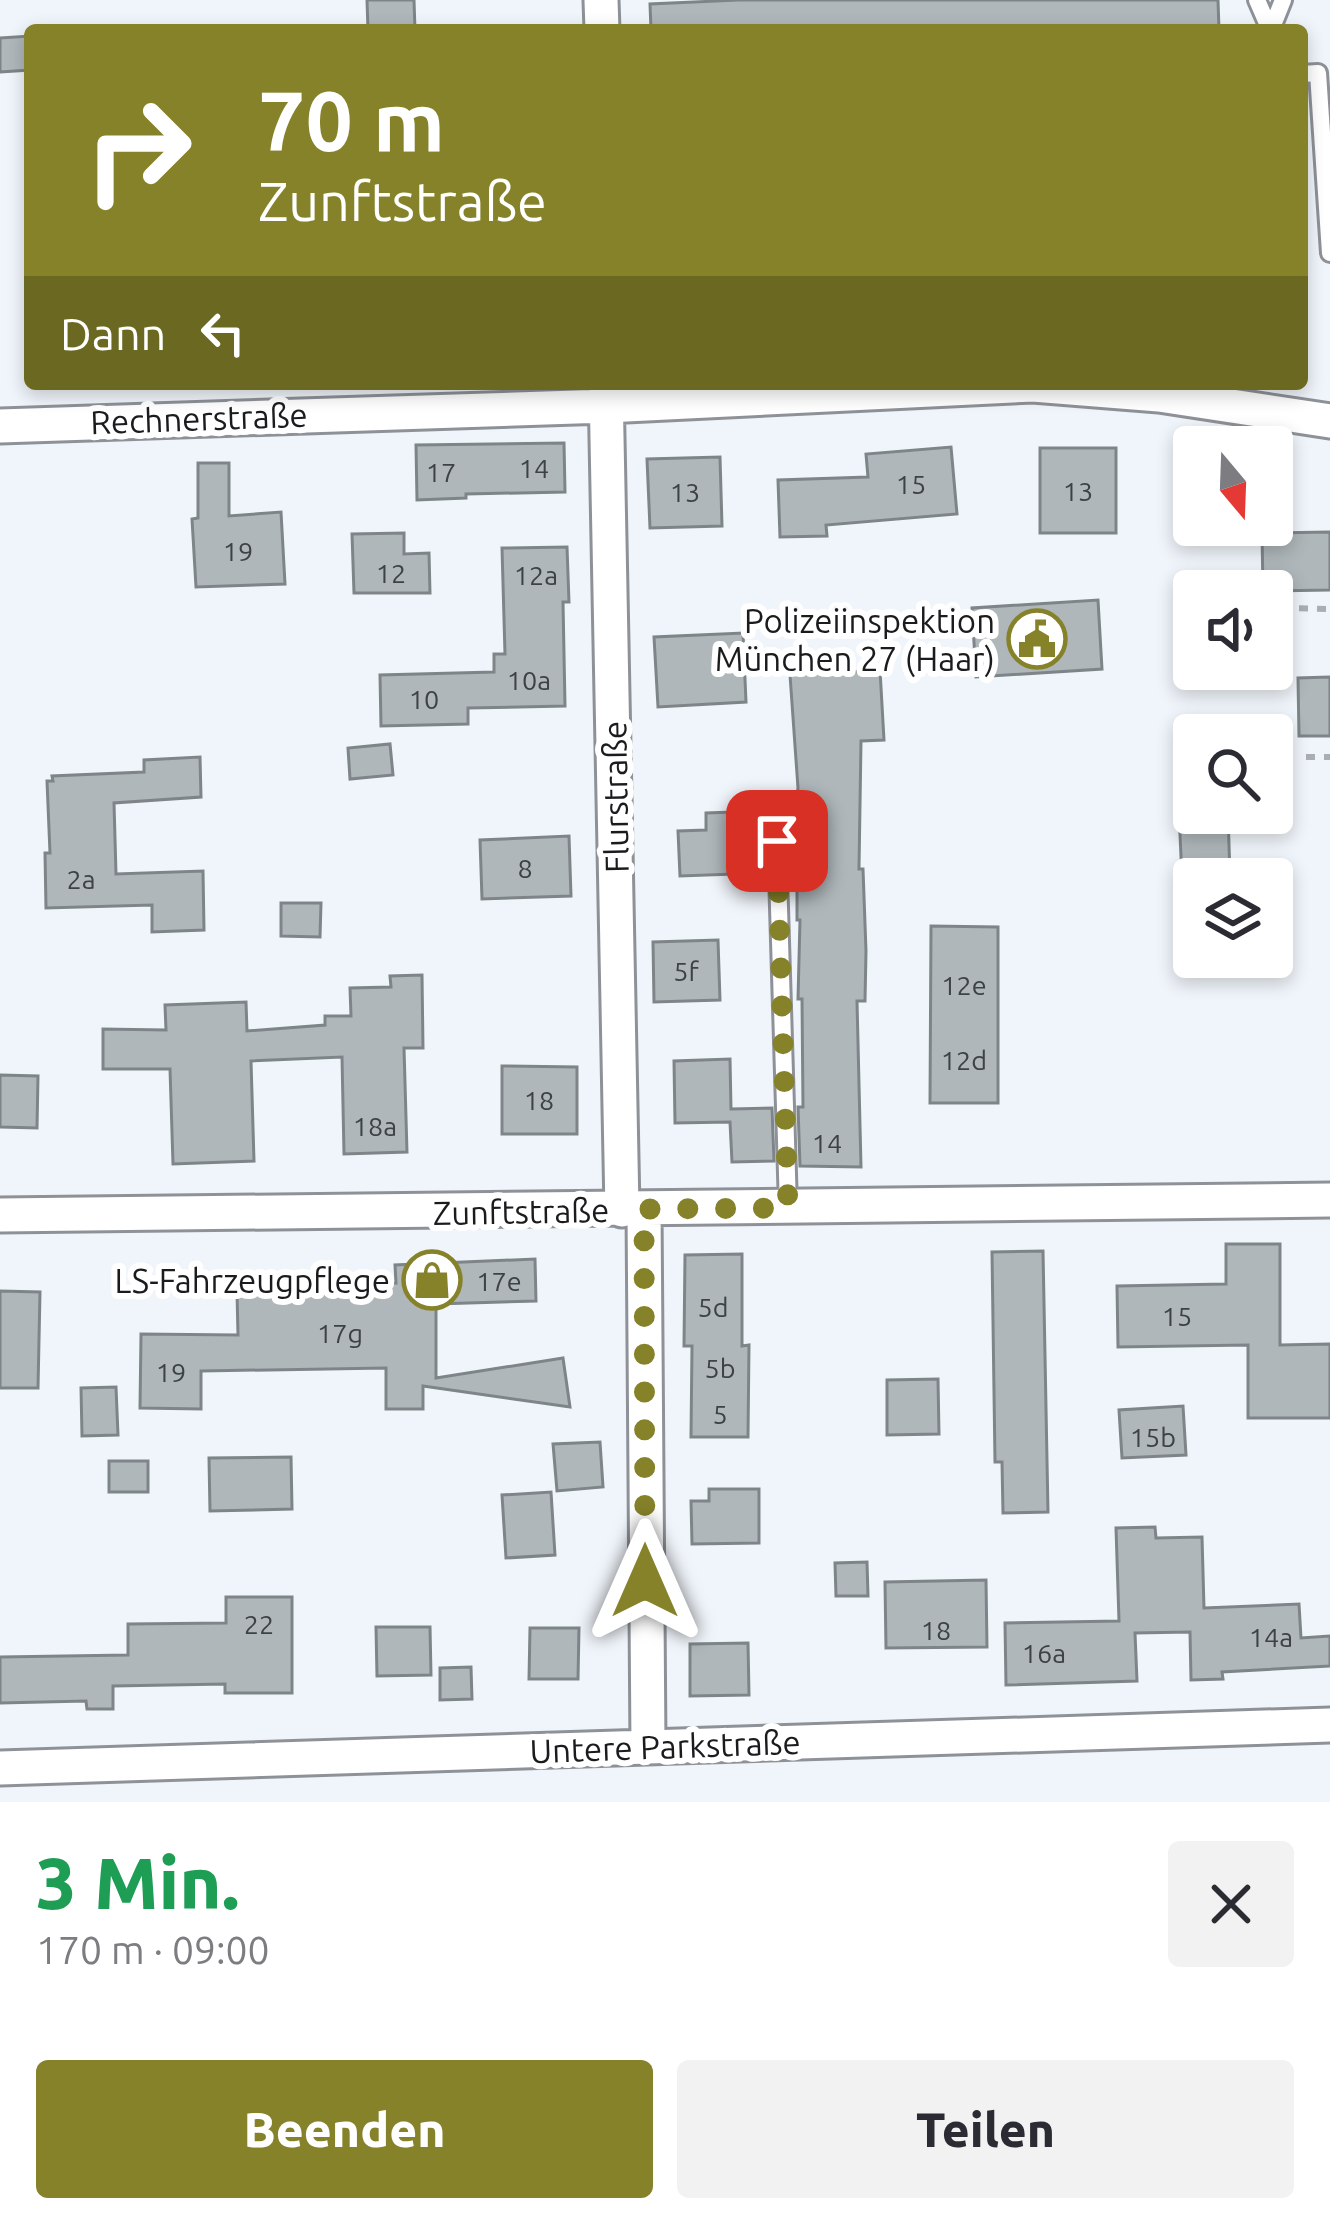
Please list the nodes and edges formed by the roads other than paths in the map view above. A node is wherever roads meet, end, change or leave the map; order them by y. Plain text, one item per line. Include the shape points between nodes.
1 (1316, 76) edge
2 (1330, 253) edge
3 (820, 390) edge
4 (1108, 390) edge
5 (606, 395) edge
6 (1330, 421) edge
7 (0, 426) edge
8 (777, 841) dead end
9 (1330, 1200) edge
10 (788, 1208) junction
11 (633, 1209) junction
12 (0, 1215) edge
13 (1330, 1725) edge
14 (649, 1747) junction
15 (0, 1768) edge

1 - 2 lane
3 - 5 street, Rechnerstraße
4 - 6 street, Rechnerstraße
5 - 7 street, Rechnerstraße
5 - 11 street, Flurstraße
8 - 10 lane
9 - 10 street, Zunftstraße
10 - 11 street, Zunftstraße
11 - 12 street, Zunftstraße
11 - 14 street, Flurstraße
13 - 14 street, Untere Parkstraße
14 - 15 street, Untere Parkstraße

